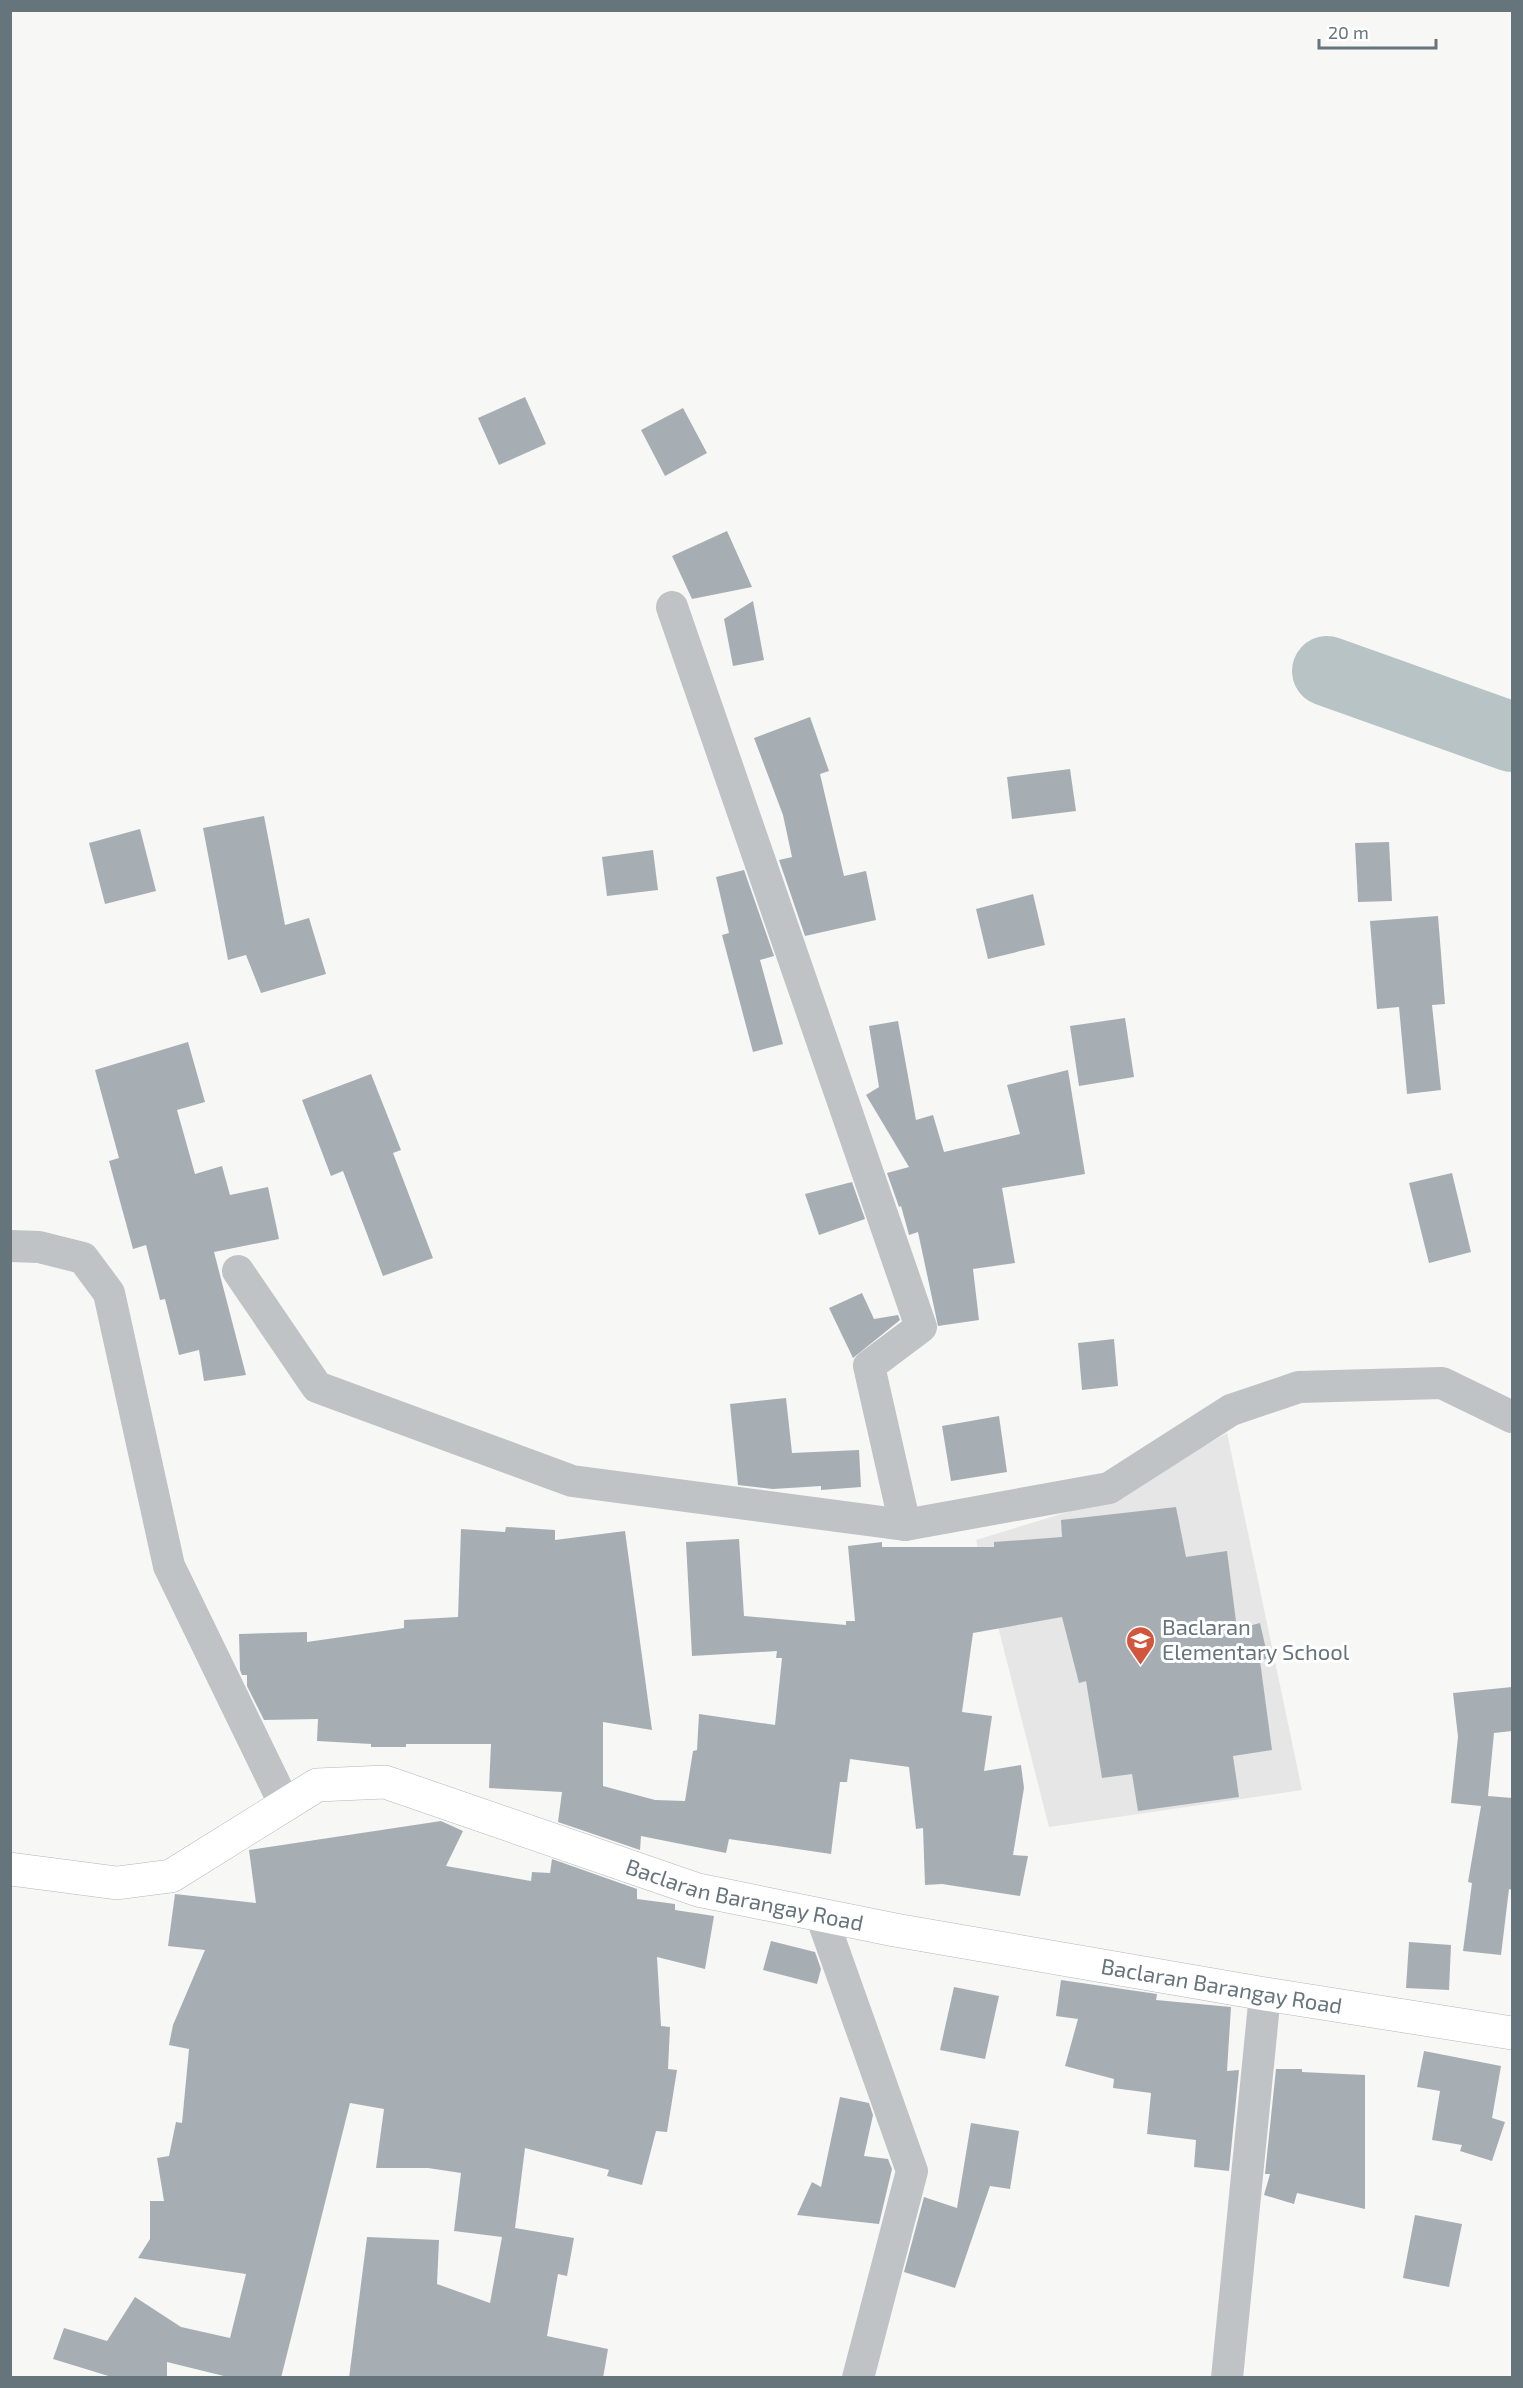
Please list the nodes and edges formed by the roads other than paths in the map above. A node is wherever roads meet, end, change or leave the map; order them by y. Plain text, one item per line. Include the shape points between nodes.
1 (672, 606) dead end
2 (10, 1246) edge
3 (238, 1271) dead end
4 (1512, 1422) edge
5 (905, 1525) junction
6 (285, 1805) junction
7 (10, 1869) edge
8 (821, 1915) junction
9 (1265, 1994) junction
10 (1512, 2033) edge
11 (858, 2378) edge
12 (1227, 2378) edge

1 - 5 street via 921,1327 869,1366
2 - 6 street via 39,1247 82,1258 109,1293 169,1566
3 - 5 street via 317,1387 572,1481
4 - 5 street via 1442,1383 1299,1387 1231,1410 1109,1488
6 - 7 street, Baclaran Barangay Road via 171,1876 117,1883
6 - 8 street, Baclaran Barangay Road via 317,1785 385,1782 698,1890
8 - 9 street, Baclaran Barangay Road
8 - 11 street via 912,2171
9 - 10 street, Baclaran Barangay Road
9 - 12 street

